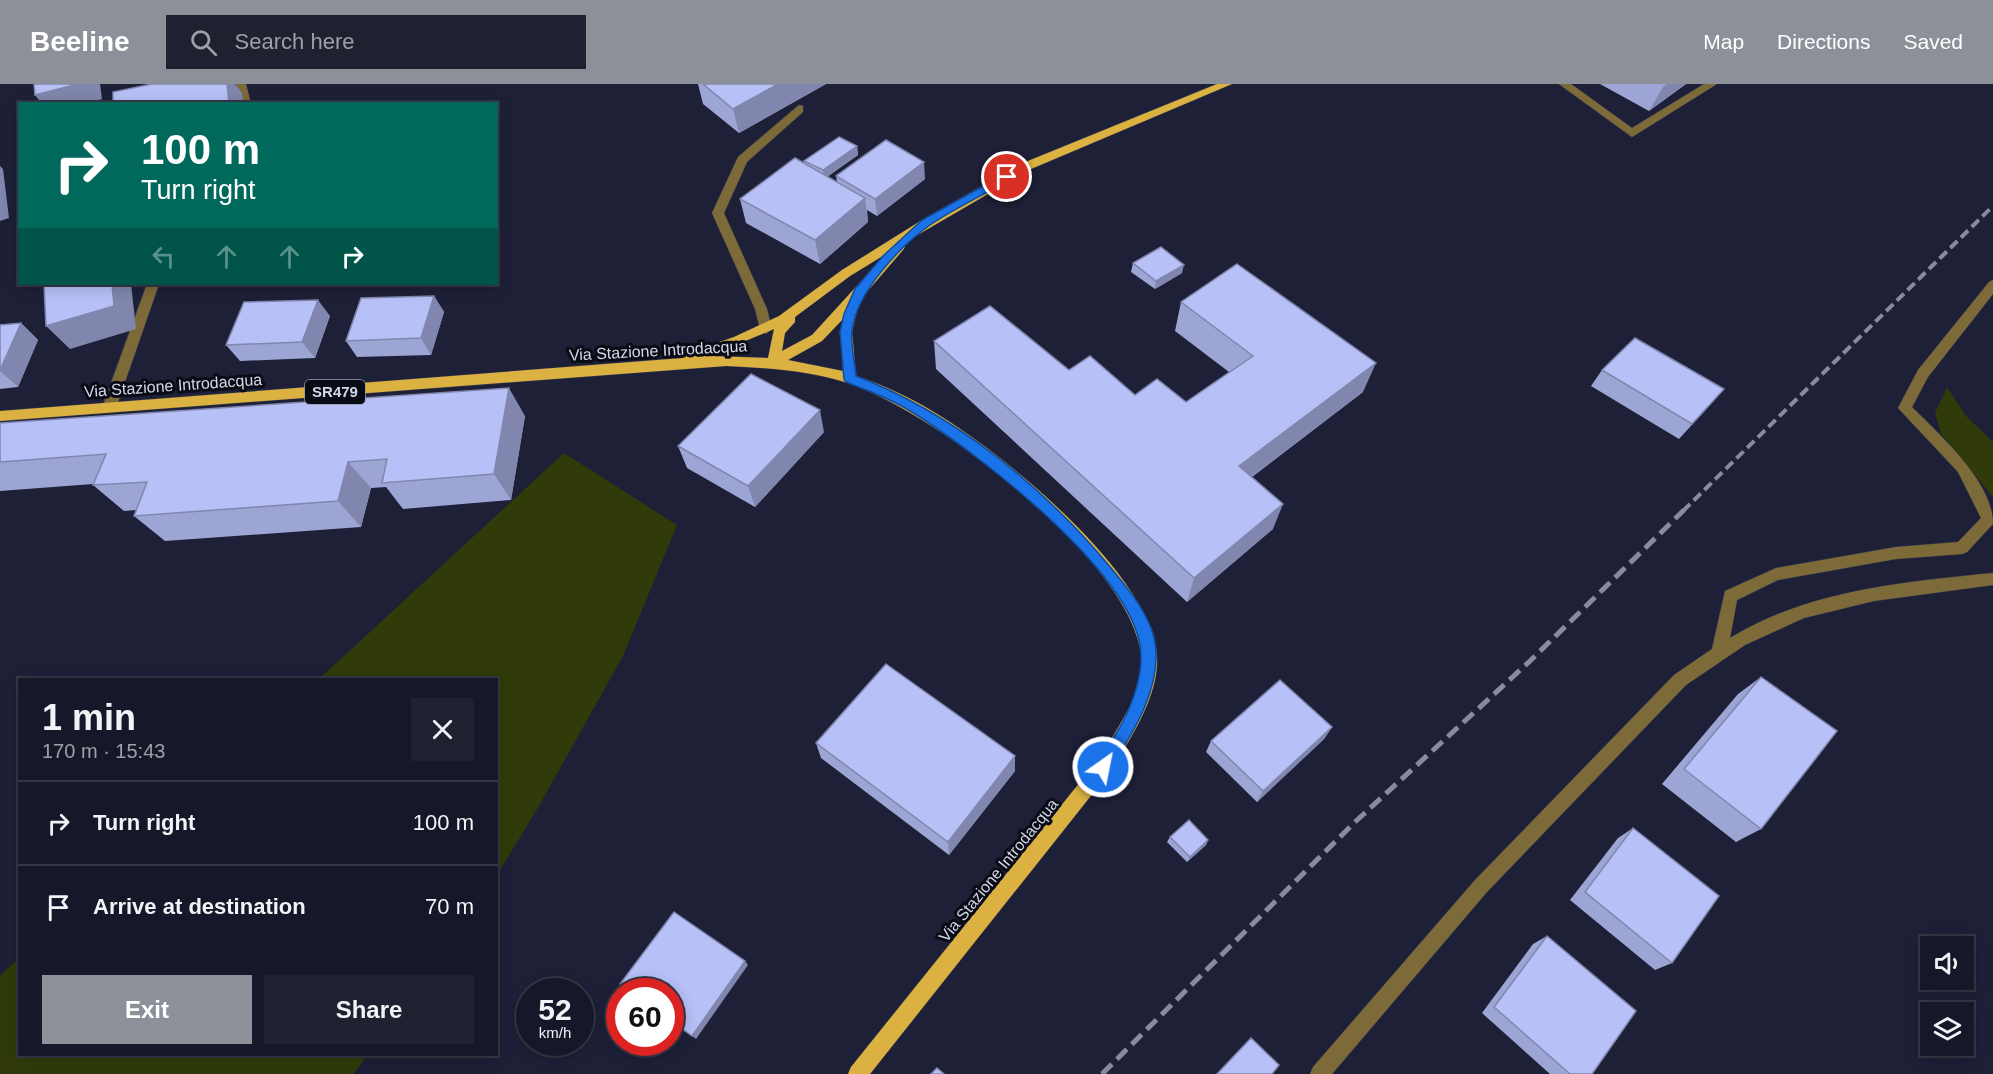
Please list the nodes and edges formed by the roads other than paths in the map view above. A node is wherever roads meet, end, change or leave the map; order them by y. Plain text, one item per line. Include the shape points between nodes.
1 (240, 84) edge
2 (1227, 84) edge
3 (1564, 84) edge
4 (1712, 84) edge
5 (245, 102) edge
6 (799, 109) dead end
7 (926, 223) junction
8 (153, 285) edge
9 (1993, 285) edge
10 (859, 292) junction
11 (805, 304) junction
12 (766, 329) junction
13 (774, 362) junction
14 (669, 364) junction
15 (850, 379) junction
16 (109, 408) junction
17 (0, 416) edge
18 (1993, 579) edge
19 (1719, 652) junction
20 (858, 1074) edge
21 (1320, 1074) edge

1 - 5 street
2 - 7 main road via 1027,165
3 - 4 street via 1632,133
6 - 12 street via 742,160 718,213 761,309
7 - 10 main road via 886,259
7 - 11 main road
8 - 16 street
9 - 19 street via 1923,374 1905,408 1963,468 1989,519 1962,548 1896,553 1776,573 1730,596
10 - 13 main road via 817,338
10 - 15 main road via 846,332
11 - 12 main road
11 - 13 main road via 779,332
12 - 14 main road
13 - 14 main road, Via Stazione Introdacqua / SR479
13 - 15 main road, Via Stazione Introdacqua / SR479
14 - 16 main road, Via Stazione Introdacqua / SR479
15 - 20 main road, Via Stazione Introdacqua / SR479 via 888,393 940,423 1014,479 1097,559 1139,617 1149,657 1137,704 1124,735 1103,767
16 - 17 main road, Via Stazione Introdacqua / SR479
18 - 19 street via 1903,589 1803,612
19 - 21 street via 1680,680 1481,886

